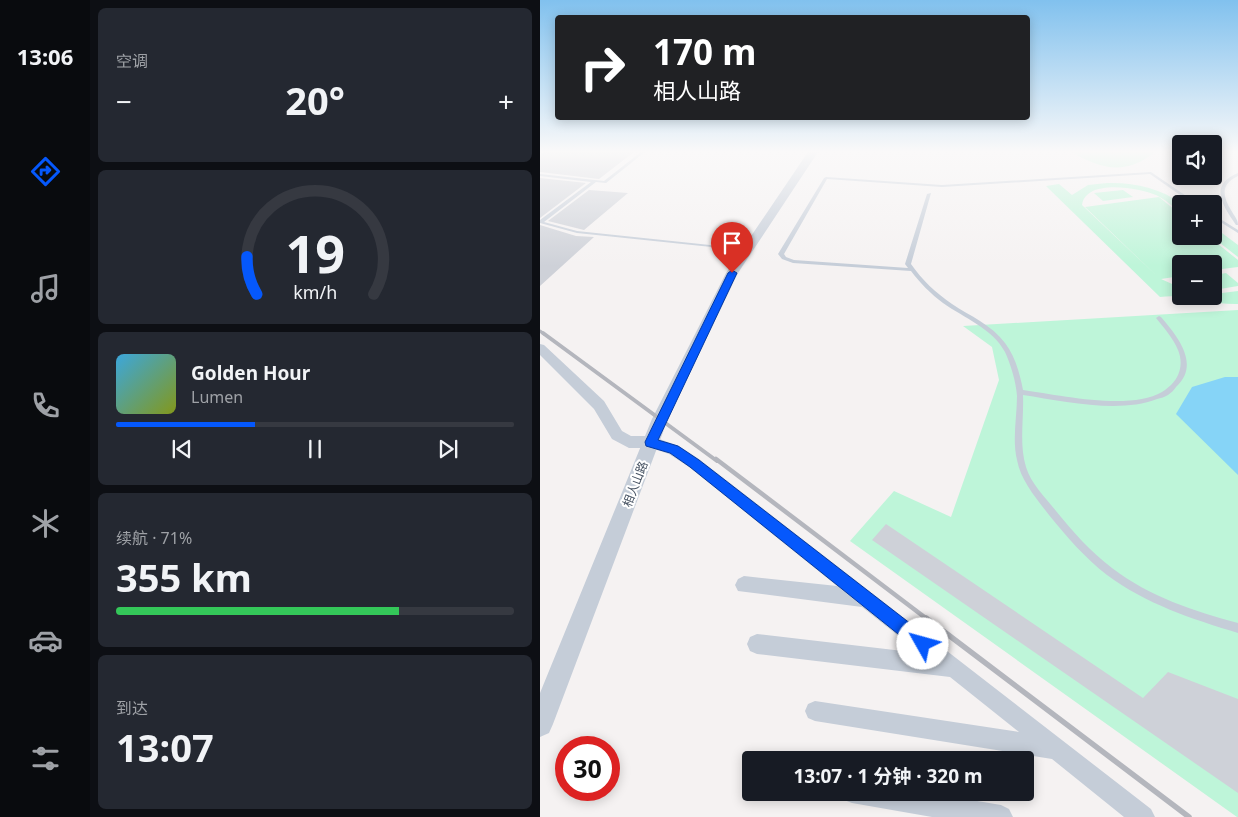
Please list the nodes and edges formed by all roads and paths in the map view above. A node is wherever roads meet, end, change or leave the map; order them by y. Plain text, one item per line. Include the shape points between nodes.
1 (583, 190) edge
2 (788, 190) edge
3 (819, 190) edge
4 (1223, 190) edge
5 (929, 194) dead end
6 (1222, 221) edge
7 (540, 222) edge
8 (1238, 224) edge
9 (1238, 232) edge
10 (748, 250) junction
11 (912, 270) junction
12 (1159, 318) dead end
13 (540, 348) edge
14 (1020, 392) junction
15 (651, 442) junction
16 (744, 584) dead end
17 (866, 598) junction
18 (1238, 628) edge
19 (757, 644) dead end
20 (952, 667) junction
21 (815, 711) dead end
22 (540, 724) edge
23 (1057, 750) junction
24 (906, 801) edge
25 (1001, 817) edge
26 (1143, 817) edge

1 - 7 lane
2 - 10 street, 相人山路
3 - 11 lane via 781,252 784,258
4 - 8 lane via 1223,202
5 - 11 lane via 908,264
6 - 9 lane
7 - 10 lane via 577,232
10 - 15 street, 相人山路 via 732,273
11 - 14 lane via 928,289 951,307 985,326 1001,343 1008,354
12 - 14 lane via 1176,340 1184,360 1180,379 1160,397 1127,403
13 - 15 street via 599,405 616,435 630,442
14 - 18 lane via 1017,438 1022,468 1068,535 1126,585 1148,598
15 - 17 street via 674,450 694,464
15 - 22 street, 相人山路
16 - 17 street
17 - 20 street
19 - 20 street
20 - 23 street
21 - 23 street
23 - 26 street
24 - 25 street

